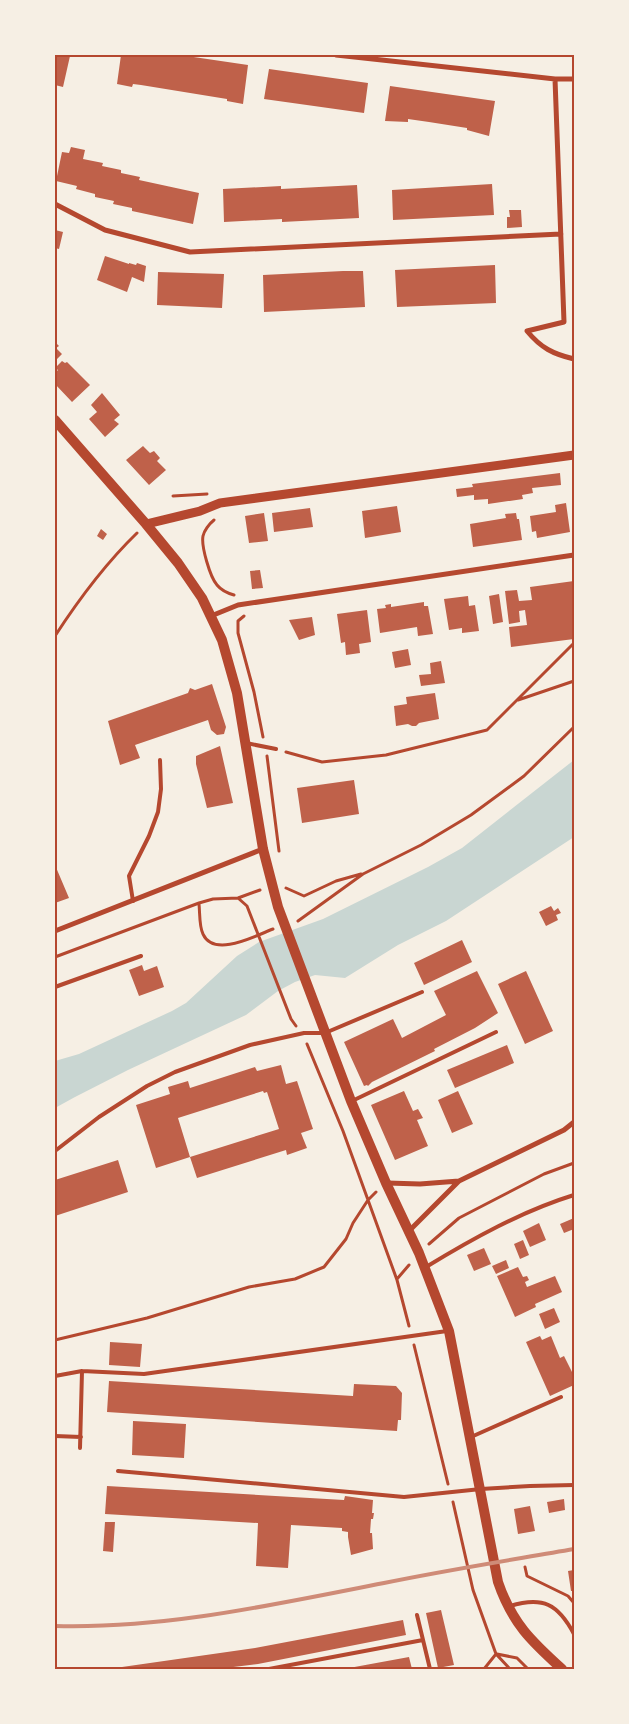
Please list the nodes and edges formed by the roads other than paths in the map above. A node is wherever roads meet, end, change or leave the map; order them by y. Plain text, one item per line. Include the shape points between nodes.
1 (336, 55) edge
2 (555, 79) junction
3 (574, 79) edge
4 (55, 204) edge
5 (561, 234) junction
6 (574, 359) edge
7 (55, 420) edge
8 (574, 455) edge
9 (146, 524) junction
10 (574, 555) edge
11 (211, 616) junction
12 (246, 743) junction
13 (276, 749) road end
14 (160, 760) dead end
15 (263, 849) junction
16 (133, 902) junction
17 (55, 931) edge
18 (141, 956) dead end
19 (55, 987) edge
20 (422, 992) dead end
21 (496, 1032) dead end
22 (325, 1033) junction
23 (351, 1101) junction
24 (574, 1122) edge
25 (55, 1150) edge
26 (459, 1181) junction
27 (386, 1183) junction
28 (574, 1195) edge
29 (409, 1231) junction
30 (425, 1268) junction
31 (449, 1331) junction
32 (82, 1371) junction
33 (55, 1376) edge
34 (561, 1397) dead end
35 (55, 1436) edge
36 (81, 1437) junction
37 (471, 1437) junction
38 (80, 1448) dead end
39 (118, 1471) dead end
40 (574, 1485) edge
41 (480, 1489) junction
42 (508, 1606) junction
43 (417, 1615) dead end
44 (574, 1634) edge
45 (423, 1640) junction
46 (269, 1669) edge
47 (430, 1669) edge
48 (562, 1669) edge

1 - 2 street
2 - 3 street
2 - 5 street
4 - 5 street via 105,230 190,252
5 - 6 street via 564,322 527,331 553,354
7 - 9 main road
8 - 9 street via 220,503
9 - 11 main road via 191,580
10 - 11 street via 238,605
11 - 12 main road via 234,679
12 - 13 lane
12 - 15 main road
14 - 16 lane via 158,812 130,876
15 - 16 street
15 - 22 main road via 278,907
16 - 17 street
18 - 19 lane
20 - 22 lane
21 - 23 lane
22 - 23 main road
22 - 25 lane via 302,1034 250,1045 174,1072 99,1117
23 - 27 main road
24 - 26 street via 564,1130
26 - 27 street
26 - 29 street
27 - 29 main road
28 - 30 lane via 509,1222
29 - 30 main road
30 - 31 main road
31 - 32 lane via 144,1374
31 - 37 main road
32 - 33 lane
32 - 36 lane
34 - 37 lane
35 - 36 lane
36 - 38 lane
37 - 41 main road
39 - 41 lane via 404,1498
40 - 41 lane
41 - 42 main road via 498,1582
42 - 44 lane via 534,1602 550,1606 561,1613
42 - 48 main road via 532,1641
43 - 45 lane
45 - 46 lane
45 - 47 lane

